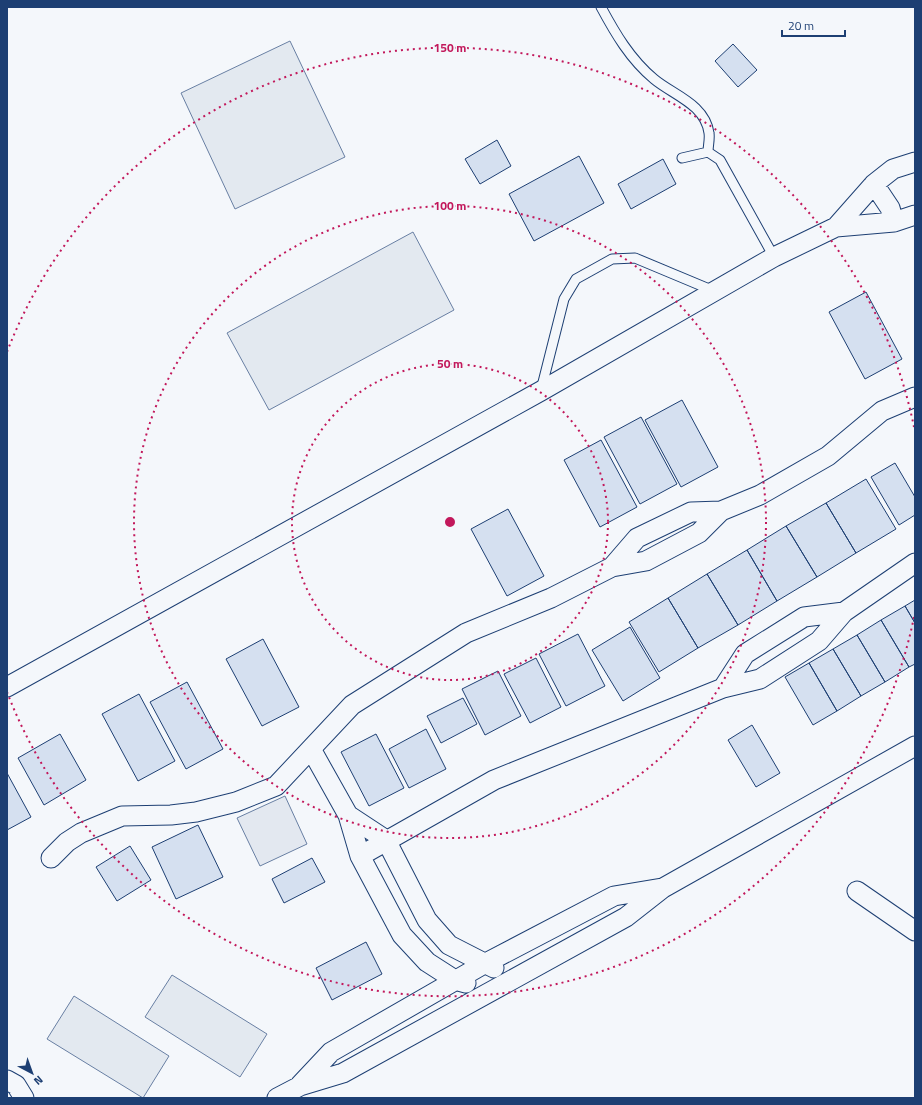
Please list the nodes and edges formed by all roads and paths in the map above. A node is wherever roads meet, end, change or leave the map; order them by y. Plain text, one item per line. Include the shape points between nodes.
1 (601, 7) edge
2 (708, 152) junction
3 (682, 158) dead end
4 (915, 162) edge
5 (874, 184) junction
6 (915, 215) edge
7 (894, 222) junction
8 (836, 227) junction
9 (774, 257) junction
10 (714, 291) junction
11 (541, 391) junction
12 (915, 397) edge
13 (915, 563) edge
14 (844, 612) junction
15 (7, 687) edge
16 (723, 688) junction
17 (915, 746) edge
18 (311, 750) junction
19 (348, 815) junction
20 (386, 840) junction
21 (360, 856) junction
22 (51, 858) dead end
23 (663, 888) junction
24 (857, 891) dead end
25 (415, 898) junction
26 (389, 911) junction
27 (915, 931) edge
28 (484, 964) junction
29 (516, 978) junction
30 (455, 980) junction
31 (492, 991) junction
32 (7, 1080) edge
33 (300, 1086) junction
34 (24, 1098) edge
35 (277, 1098) edge

1 - 2 lane via 619,41 654,79 695,106 705,120 709,133
2 - 3 lane
2 - 9 lane via 720,160
4 - 5 street via 893,169
5 - 7 street via 890,208
5 - 8 street
6 - 7 street
7 - 8 street
8 - 9 street
9 - 10 street
10 - 11 street
10 - 11 lane via 635,258 612,259 576,279 564,299
11 - 15 street
12 - 18 street via 882,411 828,456 760,495 721,511 691,512 637,538 612,567 551,598 466,633 352,705
13 - 14 street
14 - 16 street via 819,641 760,679
14 - 16 street via 804,617 745,654
16 - 20 street via 494,780
17 - 23 street
18 - 19 street
18 - 22 street via 276,786 236,802 196,812 122,816 81,833 67,842
19 - 20 street
19 - 21 street
20 - 21 street
20 - 25 street
21 - 26 street
23 - 28 street via 614,896
23 - 29 street via 626,917
24 - 27 street
25 - 26 street
25 - 28 street via 427,920 450,945
26 - 30 street via 402,935 426,962
28 - 29 street
28 - 30 street
29 - 31 street
30 - 31 street
30 - 33 street via 331,1052
31 - 33 street via 343,1072
32 - 34 street via 16,1086
33 - 35 street

